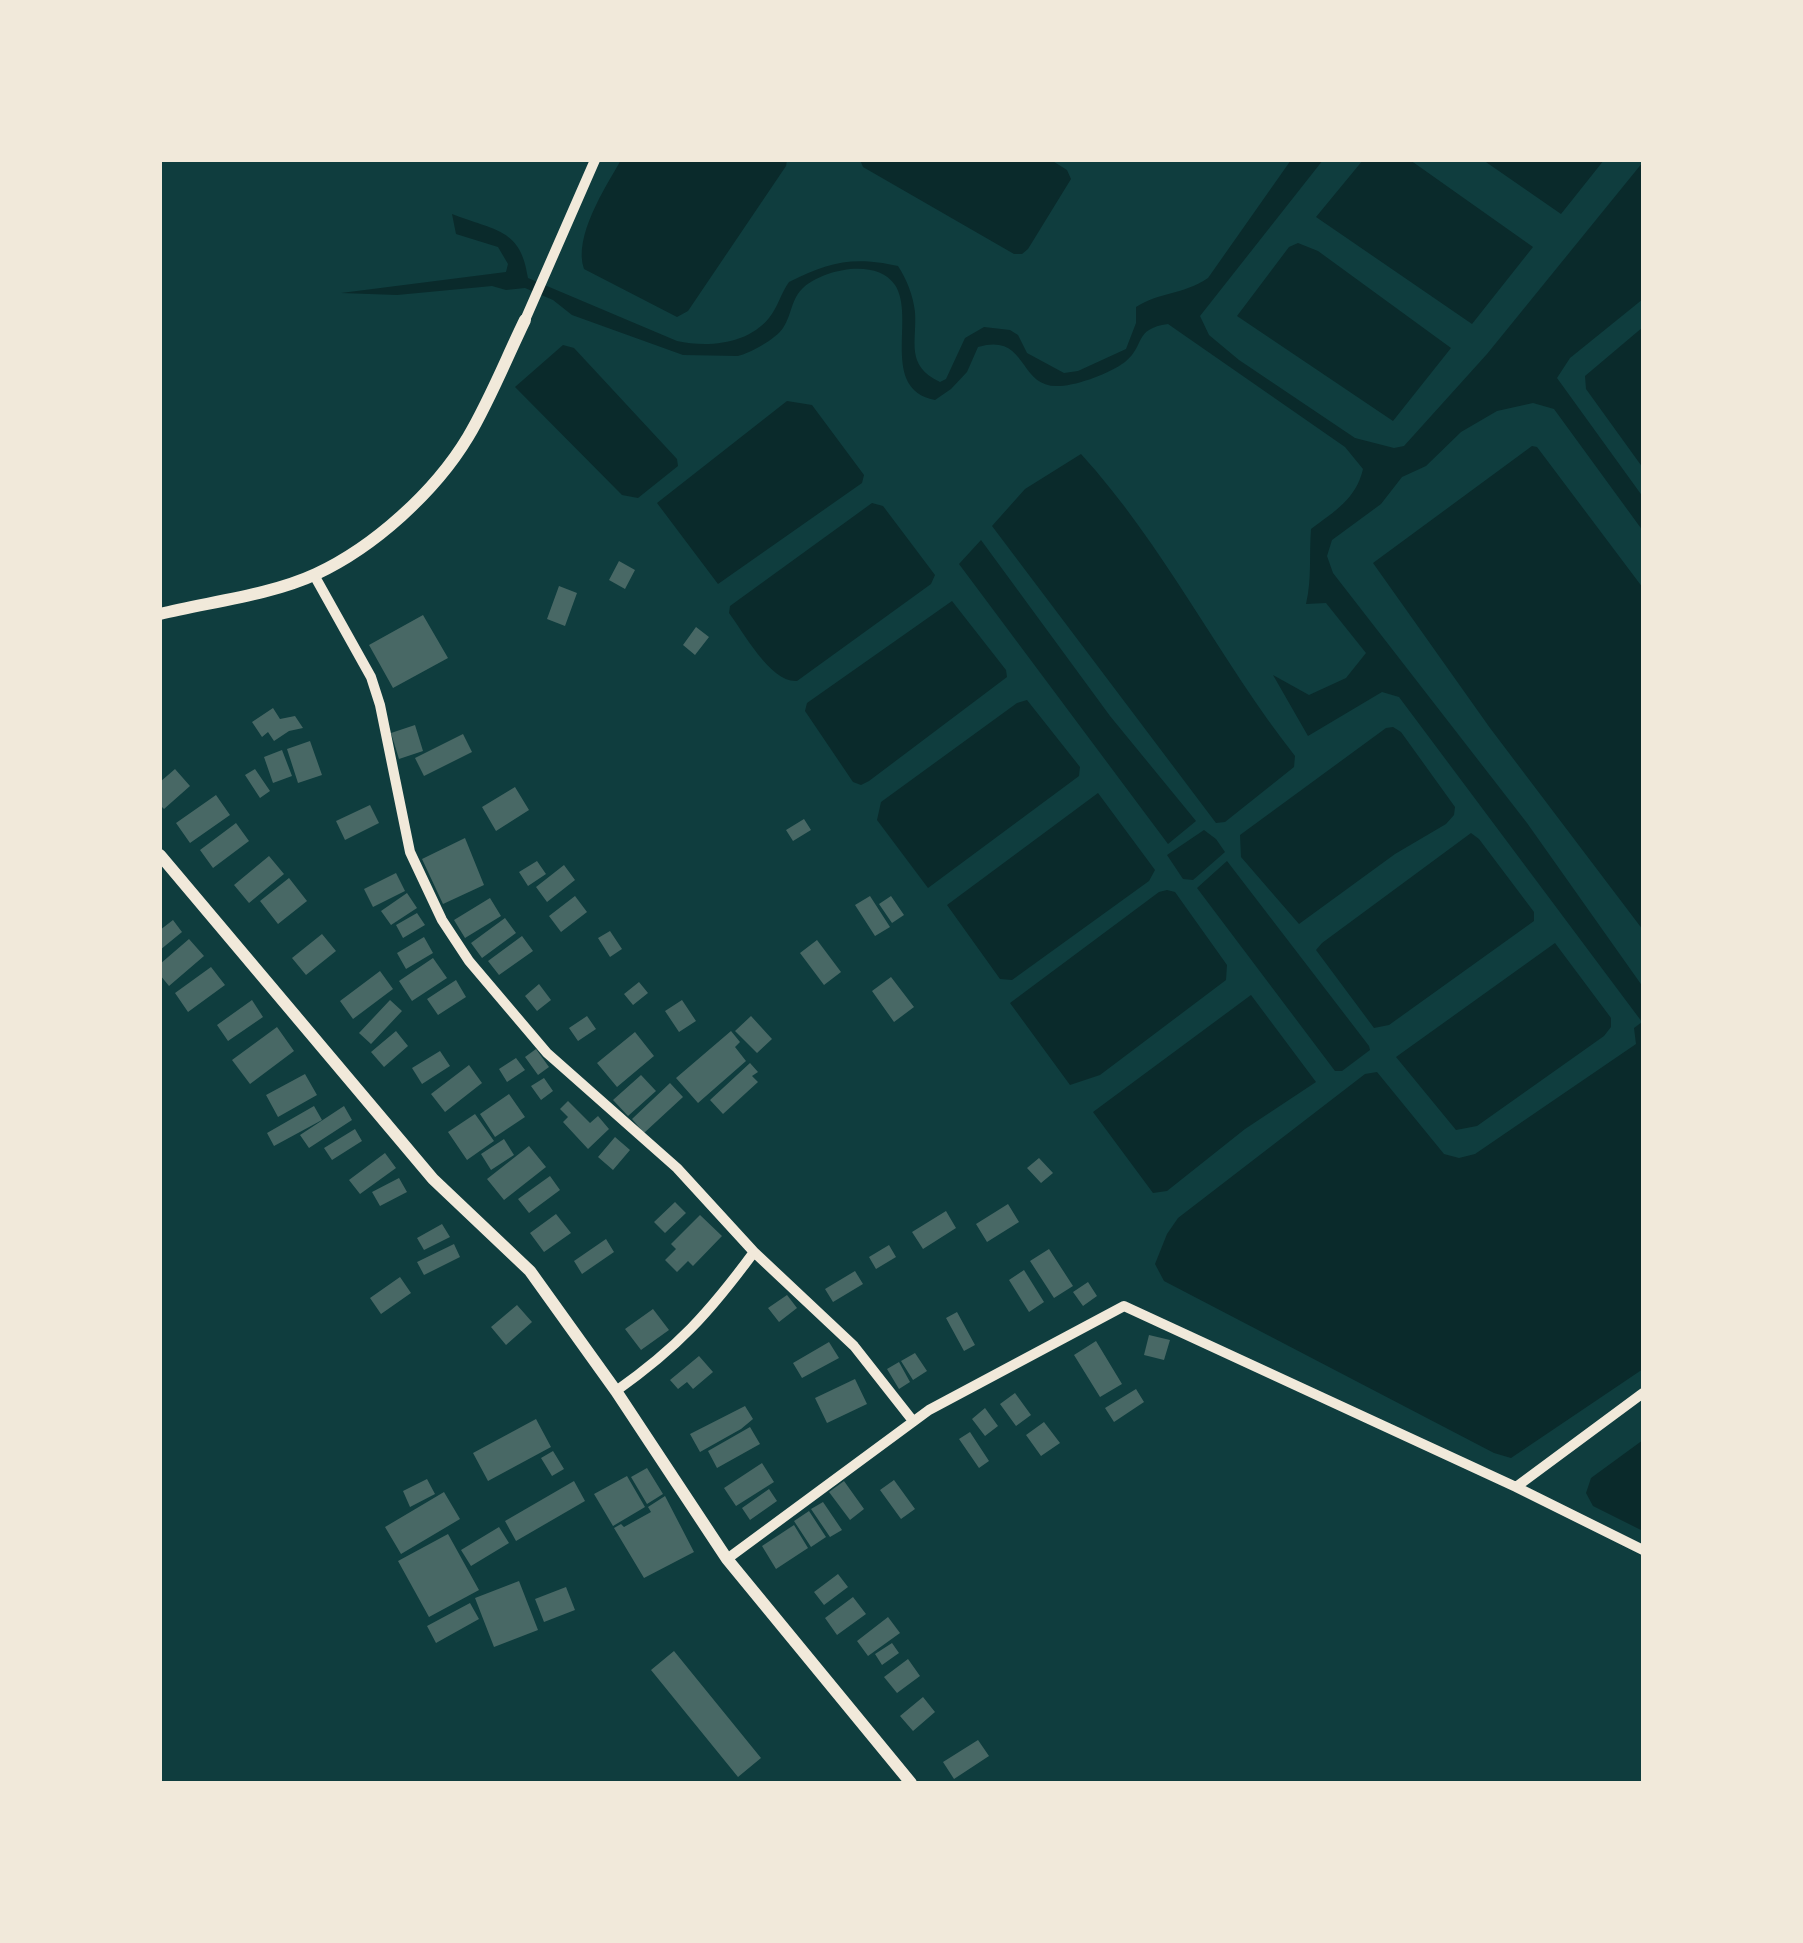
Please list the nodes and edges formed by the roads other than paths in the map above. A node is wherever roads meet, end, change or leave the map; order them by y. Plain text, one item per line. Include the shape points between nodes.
1 (596, 160) edge
2 (525, 320) joint
3 (314, 575) junction
4 (160, 614) edge
5 (160, 855) edge
6 (754, 1252) junction
7 (616, 1391) junction
8 (1643, 1394) edge
9 (913, 1421) junction
10 (1516, 1488) junction
11 (1643, 1550) edge
12 (727, 1559) junction
13 (911, 1783) edge

1 - 2 street
2 - 3 street via 466,440 436,479 398,518
3 - 4 street
3 - 6 street via 371,677 410,852 468,962 546,1052 677,1168
5 - 7 street via 433,1179 530,1272
6 - 7 street via 694,1329
6 - 9 street via 854,1346
7 - 12 street
8 - 10 street
9 - 10 street via 1124,1306
9 - 12 street
10 - 11 street
12 - 13 street

